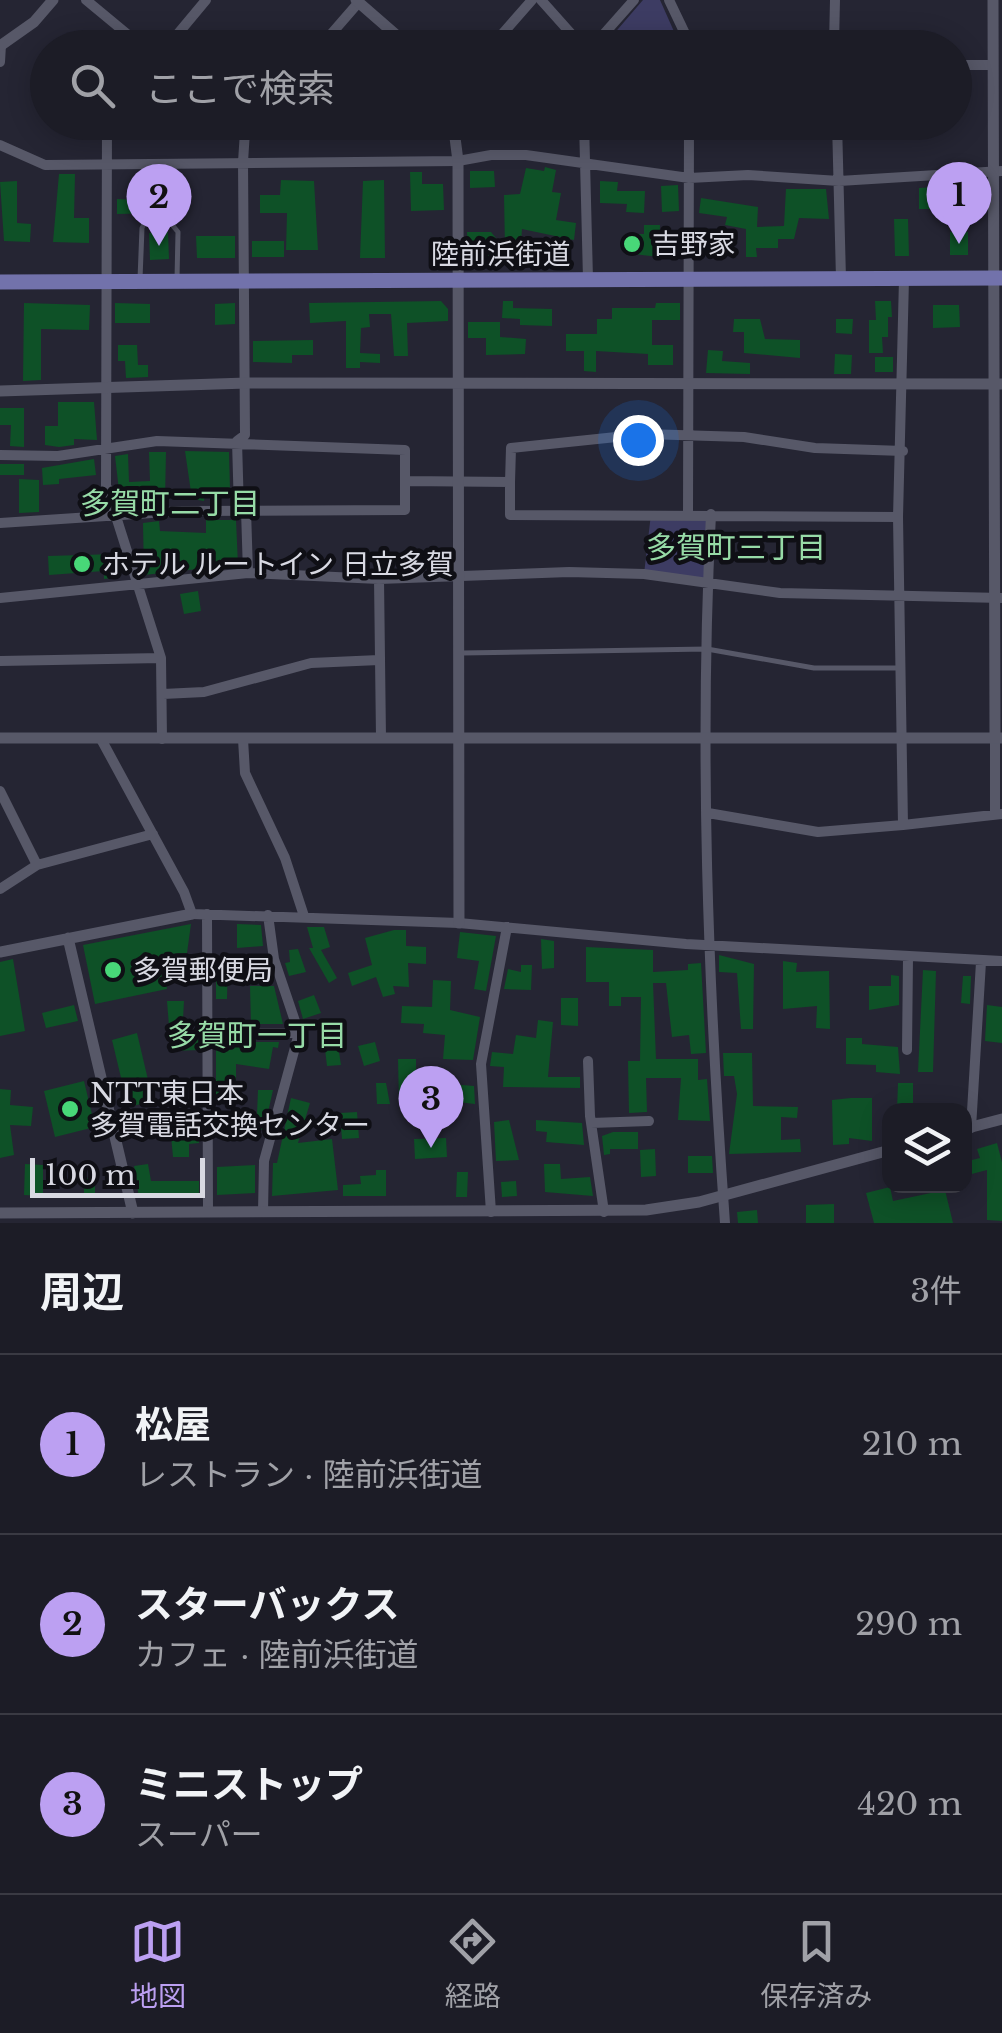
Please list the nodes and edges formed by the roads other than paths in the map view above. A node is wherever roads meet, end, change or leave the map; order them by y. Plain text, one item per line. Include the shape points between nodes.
1 (53, 0) edge
2 (86, 0) edge
3 (206, 0) edge
4 (532, 0) edge
5 (541, 0) edge
6 (634, 0) edge
7 (669, 0) edge
8 (835, 0) edge
9 (993, 0) edge
10 (358, 1) edge
11 (122, 30) edge
12 (181, 30) edge
13 (334, 30) edge
14 (391, 30) edge
15 (506, 30) edge
16 (572, 30) edge
17 (603, 30) edge
18 (683, 30) edge
19 (834, 30) edge
20 (0, 46) edge
21 (0, 62) edge
22 (993, 64) junction
23 (972, 65) edge
24 (106, 140) edge
25 (247, 140) edge
26 (455, 140) edge
27 (585, 140) edge
28 (690, 140) edge
29 (837, 140) edge
30 (0, 145) edge
31 (458, 161) junction
32 (243, 162) junction
33 (105, 166) junction
34 (586, 166) junction
35 (998, 172) edge
36 (689, 178) junction
37 (838, 181) junction
38 (588, 278) junction
39 (904, 278) junction
40 (998, 278) edge
41 (841, 279) junction
42 (458, 280) junction
43 (689, 280) junction
44 (247, 281) junction
45 (0, 282) edge
46 (140, 282) junction
47 (177, 282) junction
48 (106, 283) junction
49 (689, 382) junction
50 (247, 383) junction
51 (459, 384) junction
52 (999, 384) edge
53 (904, 386) junction
54 (0, 391) edge
55 (106, 391) junction
56 (690, 437) junction
57 (237, 441) junction
58 (104, 450) junction
59 (904, 451) junction
60 (0, 455) edge
61 (405, 481) junction
62 (458, 481) junction
63 (510, 482) junction
64 (243, 510) junction
65 (688, 514) junction
66 (711, 514) junction
67 (115, 517) junction
68 (898, 517) junction
69 (0, 523) edge
70 (248, 573) junction
71 (458, 577) junction
72 (378, 579) junction
73 (138, 583) junction
74 (708, 583) junction
75 (902, 594) junction
76 (0, 598) edge
77 (999, 598) edge
78 (707, 649) junction
79 (458, 653) junction
80 (161, 658) junction
81 (0, 660) edge
82 (379, 660) junction
83 (902, 668) junction
84 (164, 694) junction
85 (903, 736) junction
86 (706, 737) junction
87 (0, 738) edge
88 (381, 738) junction
89 (459, 738) junction
90 (999, 738) edge
91 (101, 739) junction
92 (243, 739) junction
93 (162, 740) junction
94 (0, 791) edge
95 (708, 813) junction
96 (999, 815) edge
97 (903, 825) junction
98 (152, 834) junction
99 (37, 865) junction
100 (0, 889) edge
101 (192, 914) junction
102 (207, 914) junction
103 (268, 915) junction
104 (304, 916) junction
105 (458, 923) junction
106 (506, 927) junction
107 (68, 938) junction
108 (709, 946) junction
109 (0, 952) edge
110 (908, 958) junction
111 (1002, 961) edge
112 (981, 962) junction
113 (299, 1032) junction
114 (208, 1033) junction
115 (907, 1050) dead end
116 (588, 1060) dead end
117 (970, 1103) edge
118 (1002, 1119) edge
119 (649, 1122) dead end
120 (591, 1123) junction
121 (972, 1127) edge
122 (882, 1152) edge
123 (723, 1196) junction
124 (133, 1212) junction
125 (208, 1212) junction
126 (263, 1212) junction
127 (491, 1212) junction
128 (604, 1212) junction
129 (0, 1214) edge
130 (39, 1218) edge
131 (725, 1223) edge

1 - 20 street
2 - 11 street
3 - 12 street
4 - 15 street
5 - 16 street
6 - 17 street
7 - 18 street
8 - 19 street
9 - 22 street
10 - 13 street
10 - 14 street
20 - 21 street
22 - 23 street
22 - 35 street
24 - 33 street
25 - 32 street
26 - 31 street
27 - 34 street
28 - 36 street
29 - 37 street
30 - 33 street via 45,165
31 - 32 street
31 - 34 street via 526,155
31 - 42 street
32 - 33 street
32 - 44 street
33 - 48 street
34 - 36 street
34 - 38 street
35 - 37 street
35 - 40 street
36 - 37 street
36 - 43 street
37 - 41 street
38 - 42 highway, 陸前浜街道
38 - 43 highway, 陸前浜街道
39 - 40 highway, 陸前浜街道
39 - 41 highway, 陸前浜街道
39 - 53 street
40 - 52 street
41 - 43 highway, 陸前浜街道
42 - 44 highway, 陸前浜街道
42 - 51 street
43 - 49 street
44 - 47 highway, 陸前浜街道
44 - 50 street
45 - 48 highway, 陸前浜街道
46 - 47 highway, 陸前浜街道
46 - 47 lane via 142,228 145,222 169,221 178,232
46 - 48 highway, 陸前浜街道
48 - 55 street
49 - 51 street
49 - 53 street
49 - 56 street
50 - 51 street
50 - 55 street
50 - 57 street via 245,435
51 - 62 street
52 - 53 street
52 - 77 street
53 - 59 street
54 - 55 street
55 - 58 street
56 - 59 street
56 - 63 street via 644,434 511,448
56 - 65 street
57 - 58 street via 157,441
57 - 61 street via 405,450
57 - 64 street
58 - 60 street
58 - 67 street
59 - 68 street
61 - 62 street
61 - 64 street via 405,510
62 - 63 street
62 - 71 street
63 - 65 street via 510,515
64 - 67 street
64 - 70 street
65 - 66 street
66 - 68 street
66 - 74 street
67 - 69 street
67 - 73 street
68 - 75 street
70 - 72 street
70 - 73 street
71 - 72 street
71 - 74 street via 644,574
71 - 79 street
72 - 82 street
73 - 76 street
73 - 80 street
74 - 75 street via 780,593
74 - 78 street
75 - 77 street
75 - 83 street
77 - 90 street
78 - 79 lane
78 - 83 lane via 814,668
78 - 86 street
79 - 89 street
80 - 81 street
80 - 84 street
82 - 84 street via 311,663 204,692
82 - 88 street
83 - 85 street
84 - 93 street
85 - 86 street
85 - 90 street
85 - 97 street
86 - 89 street
86 - 95 street
87 - 91 street
88 - 89 street
88 - 92 street
89 - 105 street
90 - 96 street
91 - 93 street
91 - 98 street
92 - 93 street
92 - 104 street via 246,773
94 - 99 street
95 - 97 street via 818,832
95 - 108 street
96 - 97 street
98 - 99 street
98 - 101 street
99 - 100 street
101 - 102 street
101 - 107 street
102 - 103 street
102 - 114 street
103 - 104 street
103 - 113 street via 274,959
104 - 105 street
105 - 106 street
106 - 108 street
106 - 127 street via 481,1064
107 - 109 street
107 - 124 street
108 - 110 street
108 - 123 street
110 - 112 street
110 - 115 street
111 - 112 street
112 - 117 street
113 - 114 street
113 - 126 street via 264,1161
114 - 125 street
116 - 120 street
118 - 121 street
119 - 120 street
120 - 128 street
122 - 123 street
123 - 128 street
123 - 131 street
124 - 125 street
124 - 130 street
125 - 126 street
126 - 127 street
127 - 128 street
129 - 130 street

